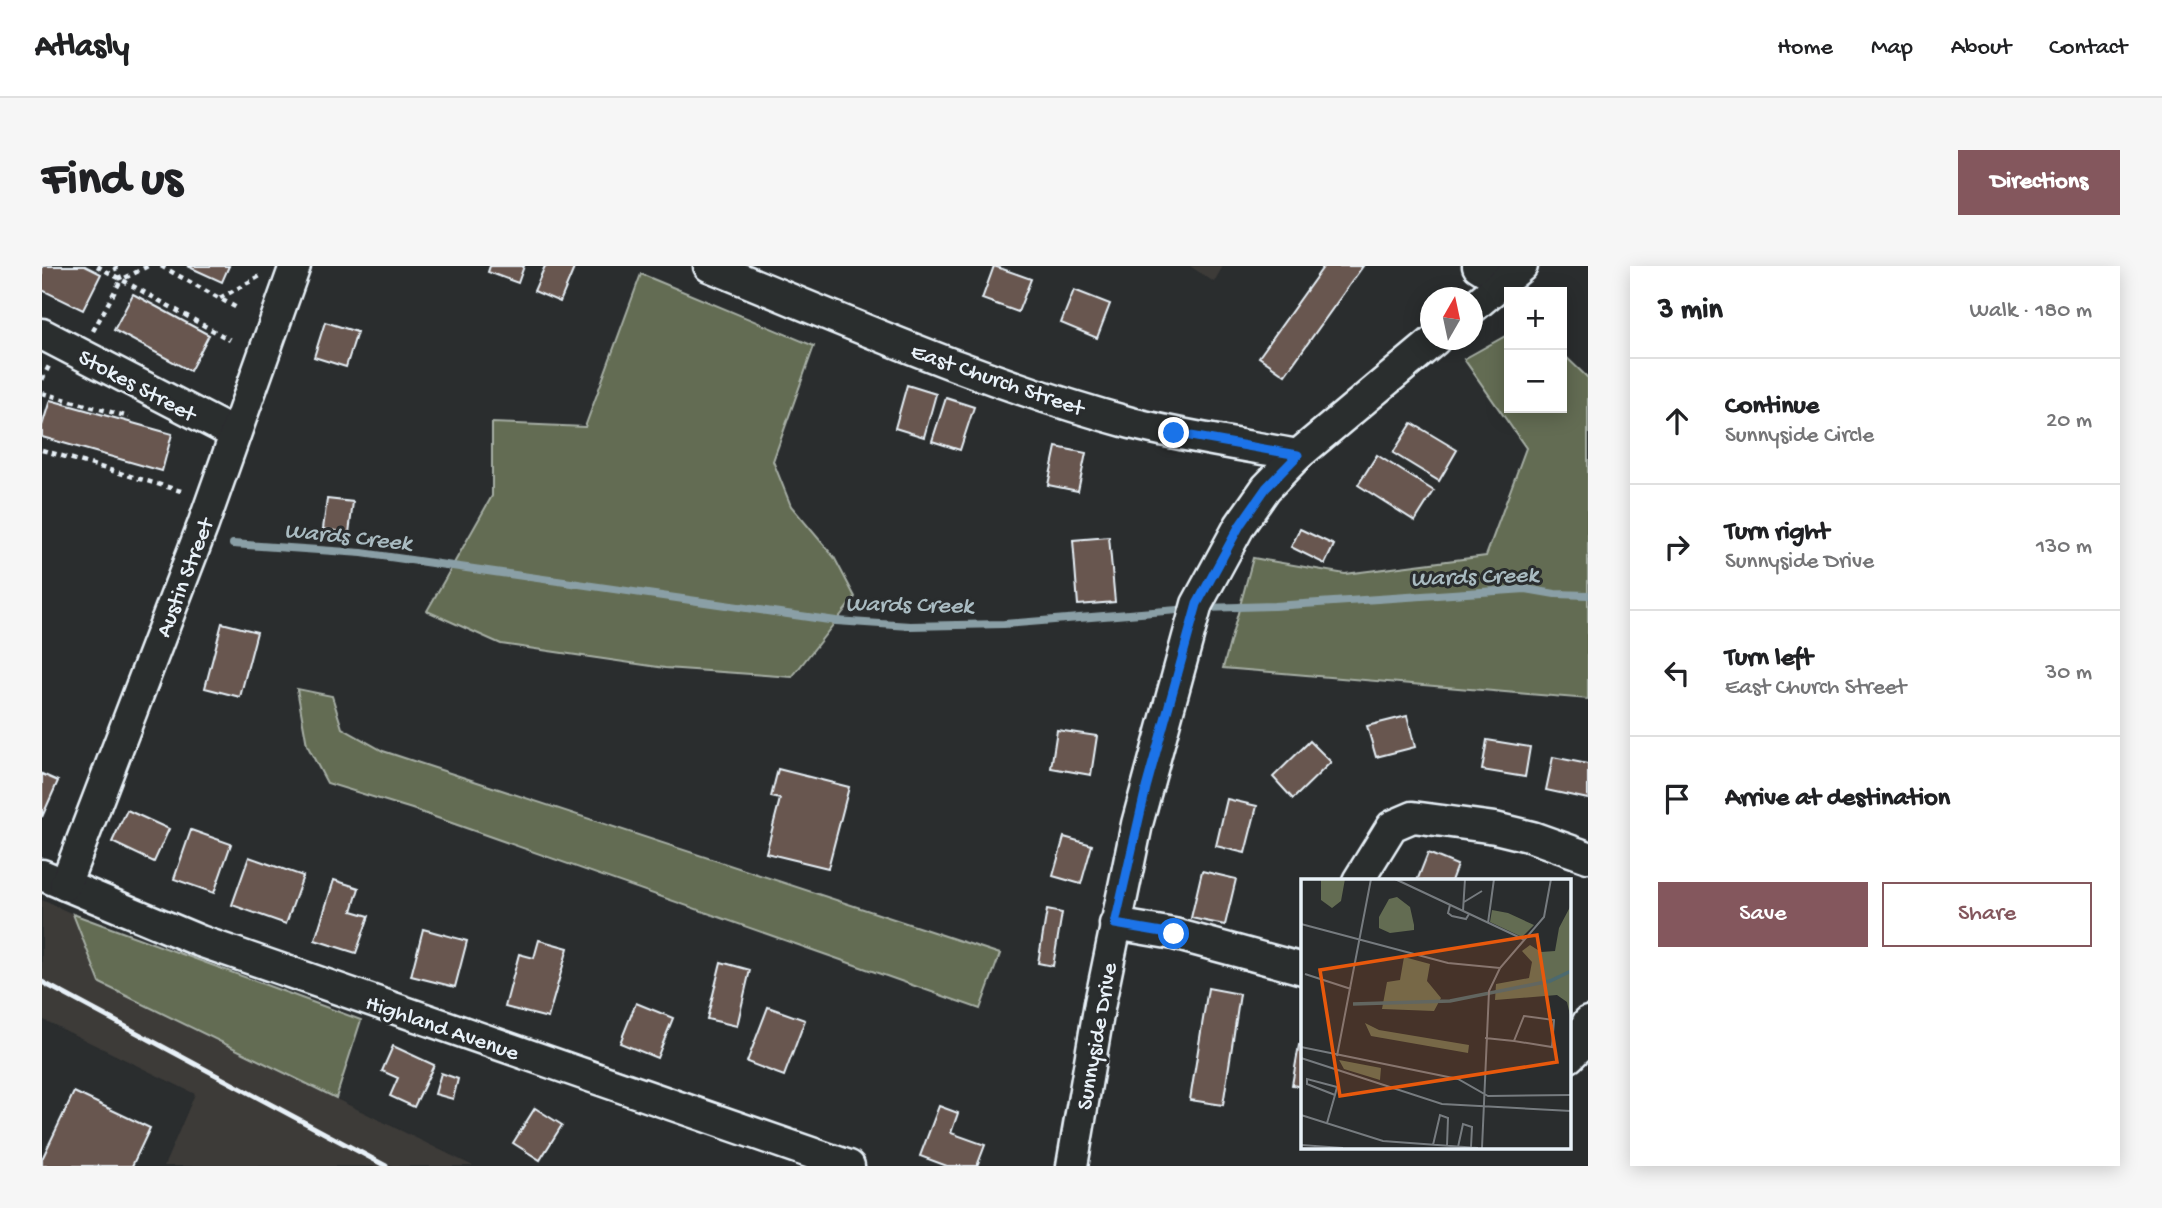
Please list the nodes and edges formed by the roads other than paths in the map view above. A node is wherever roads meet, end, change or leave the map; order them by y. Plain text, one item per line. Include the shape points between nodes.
1 (295, 266) edge
2 (709, 266) edge
3 (1478, 266) edge
4 (1512, 274) edge
5 (1483, 299) edge
6 (42, 334) edge
7 (1423, 350) edge
8 (235, 434) junction
9 (1298, 455) junction
10 (1588, 857) edge
11 (1359, 879) edge
12 (54, 880) edge
13 (1115, 924) junction
14 (1301, 968) edge
15 (1588, 1022) edge
16 (1570, 1056) edge
17 (849, 1166) edge
18 (1072, 1166) edge

1 - 8 street, Austin Street
2 - 9 street, East Church Street via 939,360 1090,410 1174,433
3 - 4 street
4 - 5 street
6 - 8 street, Stokes Street
7 - 9 street, Sunnyside Drive
8 - 12 street, Austin Street via 203,525
9 - 13 street, Sunnyside Drive via 1266,488 1240,525 1197,604 1146,788
10 - 11 street via 1495,828 1413,817 1392,826
12 - 17 street, Highland Avenue via 200,941
13 - 14 street via 1174,934
13 - 18 street, Sunnyside Drive
15 - 16 street

